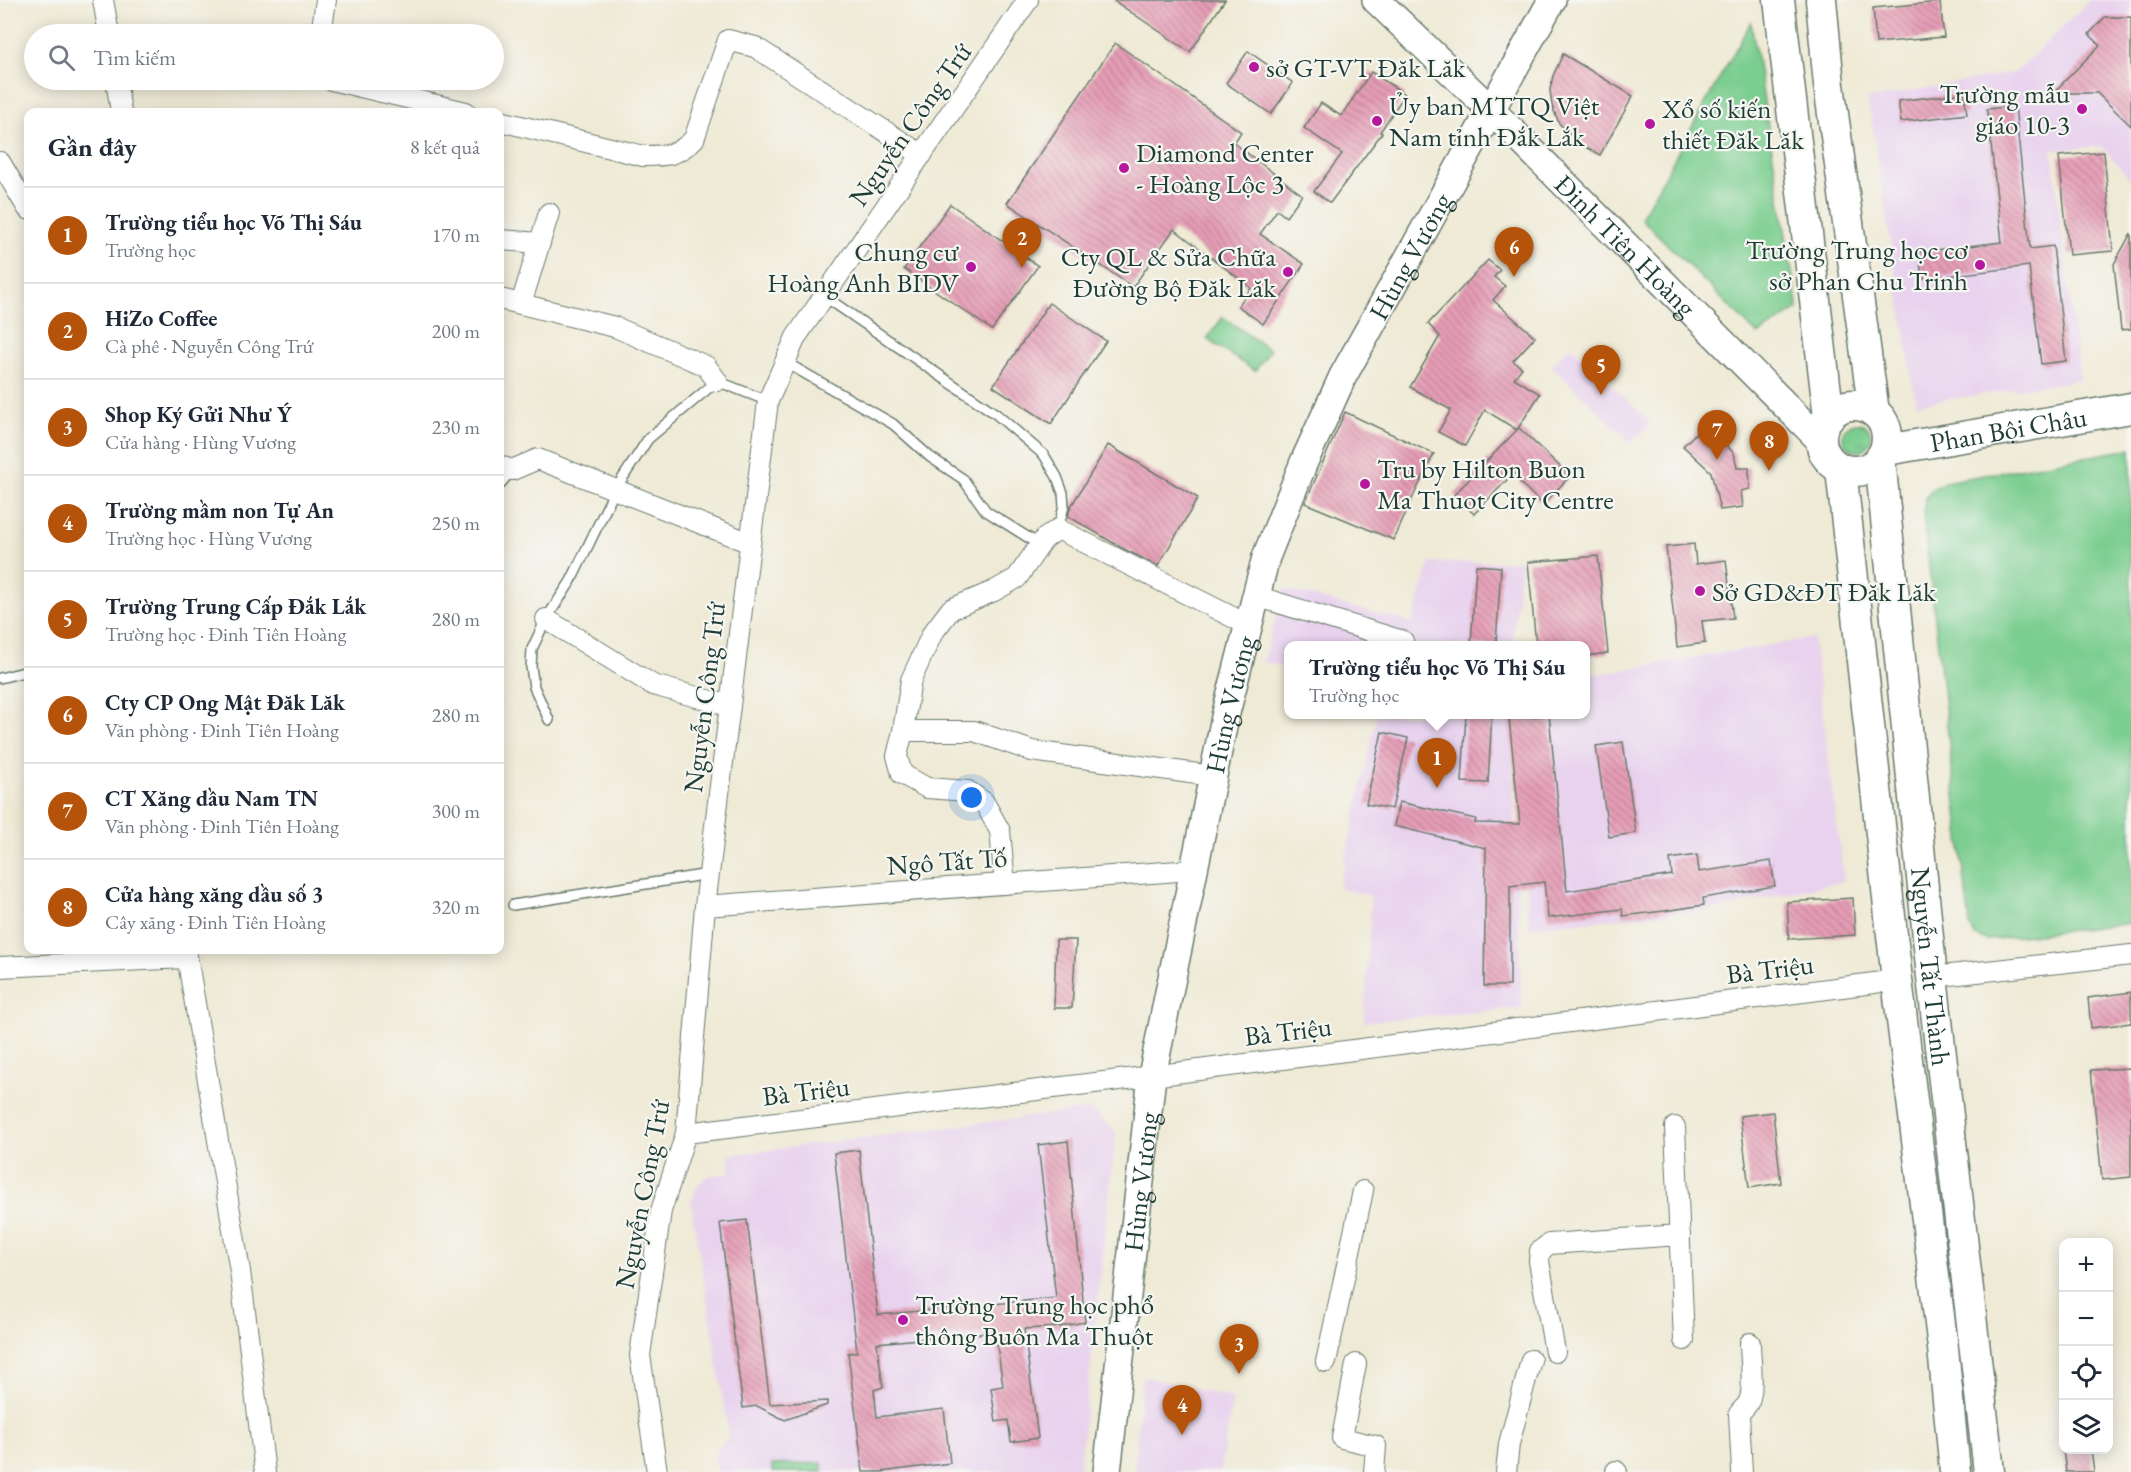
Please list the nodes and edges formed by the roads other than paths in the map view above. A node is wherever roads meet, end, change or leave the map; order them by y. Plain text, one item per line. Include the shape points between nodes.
1 (103, 0) edge
2 (326, 0) edge
3 (1029, 0) edge
4 (1376, 0) edge
5 (1552, 0) edge
6 (1779, 0) edge
7 (1821, 0) edge
8 (107, 24) edge
9 (322, 24) edge
10 (118, 90) edge
11 (373, 90) edge
12 (121, 108) edge
13 (449, 108) edge
14 (1490, 109) junction
15 (504, 122) edge
16 (922, 155) junction
17 (0, 162) edge
18 (24, 202) edge
19 (549, 213) dead end
20 (504, 240) edge
21 (540, 243) junction
22 (824, 297) junction
23 (504, 300) edge
24 (521, 304) junction
25 (785, 362) junction
26 (717, 381) junction
27 (768, 401) junction
28 (2131, 408) edge
29 (1874, 412) junction
30 (1825, 429) junction
31 (1883, 454) junction
32 (1841, 469) junction
33 (504, 474) edge
34 (615, 490) junction
35 (1058, 529) junction
36 (750, 543) junction
37 (1040, 545) junction
38 (1256, 596) junction
39 (546, 619) junction
40 (1248, 625) junction
41 (1403, 641) dead end
42 (24, 672) edge
43 (0, 678) edge
44 (730, 706) junction
45 (549, 720) dead end
46 (903, 731) junction
47 (1212, 776) junction
48 (1192, 870) junction
49 (709, 874) junction
50 (1005, 884) junction
51 (513, 905) dead end
52 (705, 906) junction
53 (186, 954) edge
54 (2131, 956) edge
55 (0, 967) edge
56 (1932, 977) junction
57 (1897, 980) junction
58 (1152, 1076) junction
59 (1675, 1127) dead end
60 (686, 1133) junction
61 (1363, 1191) dead end
62 (1680, 1235) junction
63 (1684, 1340) dead end
64 (1750, 1343) dead end
65 (1555, 1352) dead end
66 (1531, 1360) dead end
67 (1326, 1362) dead end
68 (1356, 1364) dead end
69 (265, 1472) edge
70 (657, 1472) edge
71 (1107, 1472) edge
72 (1374, 1472) edge
73 (1506, 1472) edge
74 (1742, 1472) edge
75 (1955, 1472) edge
76 (1989, 1472) edge

1 - 8 street
2 - 9 street
3 - 16 street, Nguyễn Công Trứ
4 - 14 street, Đinh Tiên Hoàng
5 - 14 street, Hùng Vương
6 - 30 main road
7 - 29 main road via 1828,85
10 - 12 street
11 - 13 street
14 - 30 street, Đinh Tiên Hoàng
14 - 38 street, Hùng Vương via 1343,376 1266,557
15 - 16 street via 643,156 683,150 694,138 728,40 755,47
16 - 22 street, Nguyễn Công Trứ
17 - 18 street
19 - 21 street
20 - 21 street
21 - 24 street
22 - 25 street, Nguyễn Công Trứ via 796,337
22 - 35 lane via 996,414 1044,455 1063,493
23 - 24 street
24 - 26 street via 615,327 706,366
25 - 27 street, Nguyễn Công Trứ
25 - 37 lane via 893,424 930,457 963,479 986,511
26 - 27 lane
26 - 34 lane via 648,439
27 - 36 street, Nguyễn Công Trứ
28 - 31 main road, Phan Bội Châu
29 - 30 main road via 1860,405 1844,407
29 - 31 main road via 1886,428 1888,439
30 - 32 main road via 1827,458
31 - 32 main road via 1874,466 1863,471
31 - 56 main road, Nguyễn Tất Thành
32 - 57 main road, Nguyễn Tất Thành
33 - 34 street via 538,459
34 - 36 street
34 - 39 lane via 571,581
35 - 37 street
35 - 40 street
36 - 44 street, Nguyễn Công Trứ
37 - 46 street via 1017,578 951,609 932,634 911,680
38 - 40 street, Hùng Vương
38 - 41 street
39 - 44 street via 653,685
39 - 45 lane via 532,649 531,667 534,687
40 - 47 street, Hùng Vương
42 - 43 lane
44 - 49 street, Nguyễn Công Trứ
46 - 47 street via 974,731 1032,751
46 - 50 street via 897,756 902,774 927,788 968,790 984,802 1000,831
47 - 48 street, Hùng Vương
48 - 50 street, Ngô Tất Tố
48 - 58 street, Hùng Vương
49 - 51 lane
49 - 52 street, Nguyễn Công Trứ
50 - 52 street, Ngô Tất Tố
52 - 60 street, Nguyễn Công Trứ
53 - 55 street
53 - 69 street via 240,1271
54 - 56 street
56 - 57 main road
56 - 76 main road, Nguyễn Tất Thành
57 - 58 street, Bà Triệu
57 - 75 main road, Nguyễn Tất Thành
58 - 60 street, Bà Triệu
58 - 71 street, Hùng Vương
59 - 62 street
60 - 70 street, Nguyễn Công Trứ via 661,1211 640,1355
61 - 67 street
62 - 63 street
62 - 65 street via 1549,1244 1540,1251
64 - 74 street via 1751,1394 1739,1414
66 - 73 street via 1509,1444
68 - 72 street via 1341,1438 1376,1446

